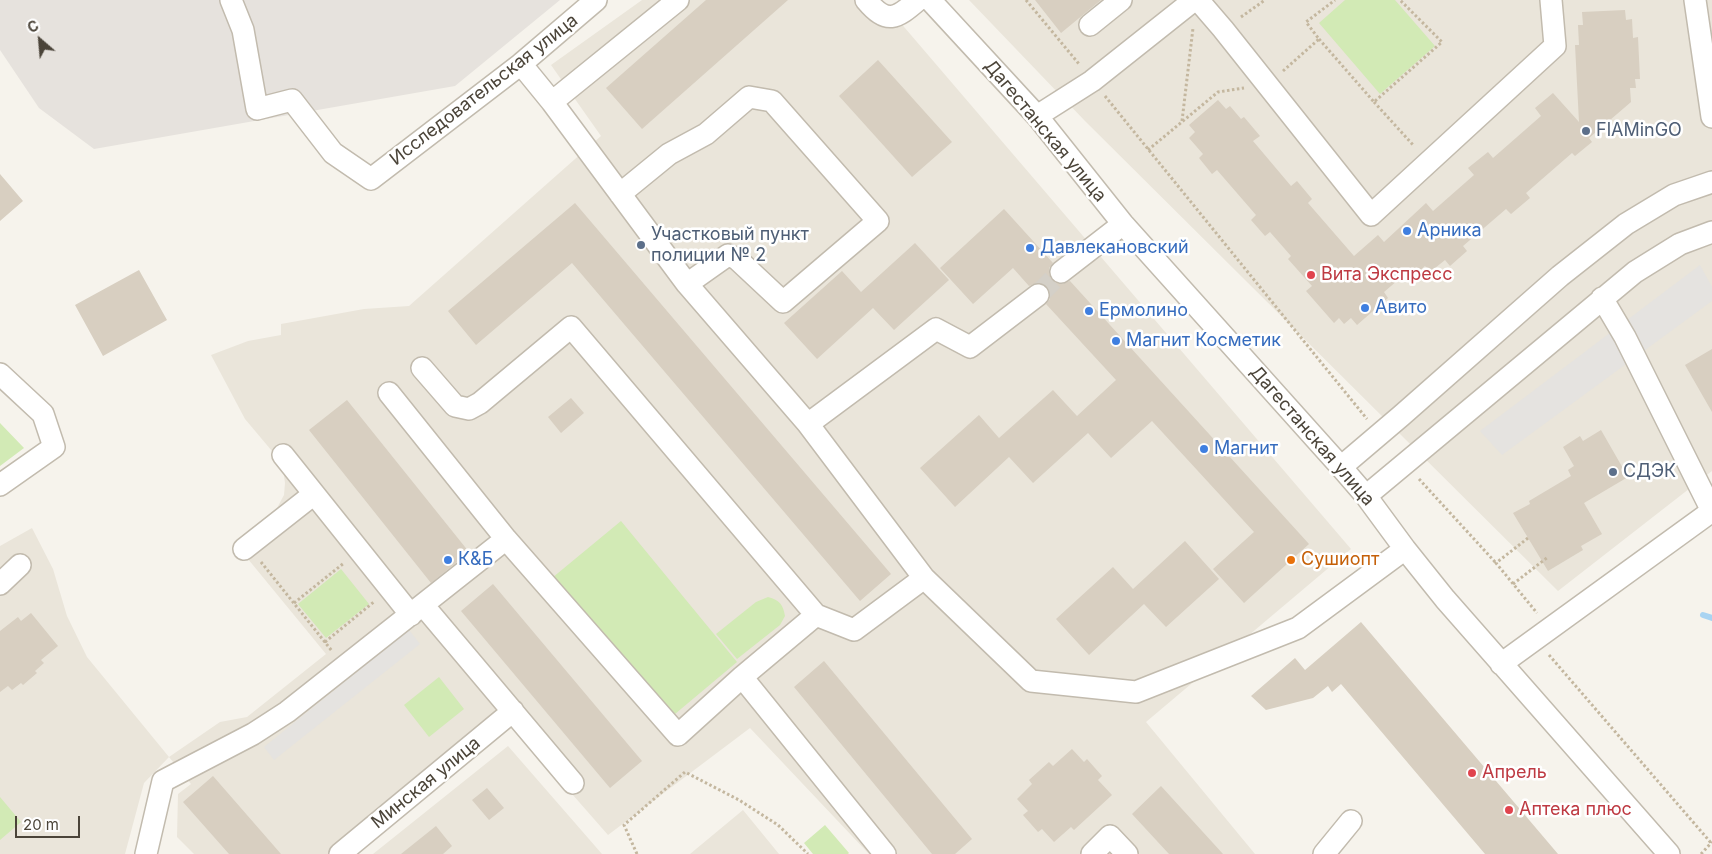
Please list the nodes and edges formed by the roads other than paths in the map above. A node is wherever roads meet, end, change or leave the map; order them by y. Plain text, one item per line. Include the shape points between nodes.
1 (231, 0) edge
2 (596, 0) edge
3 (678, 0) edge
4 (866, 0) edge
5 (918, 0) edge
6 (930, 0) edge
7 (1121, 0) edge
8 (1552, 0) edge
9 (1695, 0) edge
10 (1195, 6) edge
11 (1090, 25) dead end
12 (521, 64) junction
13 (552, 102) junction
14 (1037, 116) junction
15 (1712, 117) edge
16 (1712, 182) edge
17 (620, 194) junction
18 (1123, 224) junction
19 (1712, 232) edge
20 (1061, 272) tunnel mouth
21 (687, 284) junction
22 (1038, 295) tunnel mouth
23 (1602, 298) junction
24 (422, 368) dead end
25 (0, 374) edge
26 (389, 393) dead end
27 (808, 424) junction
28 (283, 455) dead end
29 (1342, 467) junction
30 (0, 485) edge
31 (314, 494) junction
32 (1366, 496) junction
33 (1712, 511) edge
34 (506, 539) junction
35 (246, 548) road end
36 (1405, 550) junction
37 (20, 565) dead end
38 (924, 578) junction
39 (0, 584) edge
40 (417, 610) junction
41 (816, 615) junction
42 (1501, 664) junction
43 (742, 677) junction
44 (513, 711) junction
45 (573, 783) dead end
46 (1351, 821) dead end
47 (146, 854) edge
48 (340, 854) edge
49 (885, 854) edge
50 (1092, 854) edge
51 (1127, 854) edge
52 (1324, 854) edge
53 (1669, 854) edge

1 - 12 street, Исследовательская улица via 243,30 256,109 292,100 332,153 371,179
2 - 12 street, Исследовательская улица
3 - 13 street
4 - 5 street via 876,12 889,17 905,12
6 - 14 street, Дагестанская улица
7 - 11 street
8 - 10 street via 1555,46 1371,215 1223,29
9 - 15 street
10 - 14 street
12 - 13 street
13 - 17 street
14 - 18 street, Дагестанская улица
16 - 29 street via 1674,195 1626,224 1560,276
17 - 21 street
17 - 21 street via 669,154 706,134 749,97 772,101 878,220 783,302 738,259 728,255
18 - 20 street
18 - 29 street, Дагестанская улица
19 - 23 street via 1680,244 1635,272
21 - 27 street
22 - 27 street via 970,347 936,328
23 - 32 street
23 - 33 street via 1625,336
24 - 41 street via 456,406 469,409 571,327
25 - 30 street via 43,414 54,447
26 - 34 street
27 - 38 street
28 - 31 street
29 - 32 street, Дагестанская улица
31 - 35 street
31 - 40 street via 390,589
32 - 36 street, Дагестанская улица
33 - 42 street
34 - 40 street
34 - 43 street via 678,735
36 - 38 street via 1298,628 1136,692 1031,681
36 - 42 street, Дагестанская улица
37 - 39 street
38 - 41 street via 854,630
40 - 44 street
40 - 47 street via 278,719 163,781
41 - 43 street
42 - 53 street, Дагестанская улица
43 - 49 street
44 - 45 street
44 - 48 street, Минская улица
46 - 52 street
50 - 51 street via 1110,836

